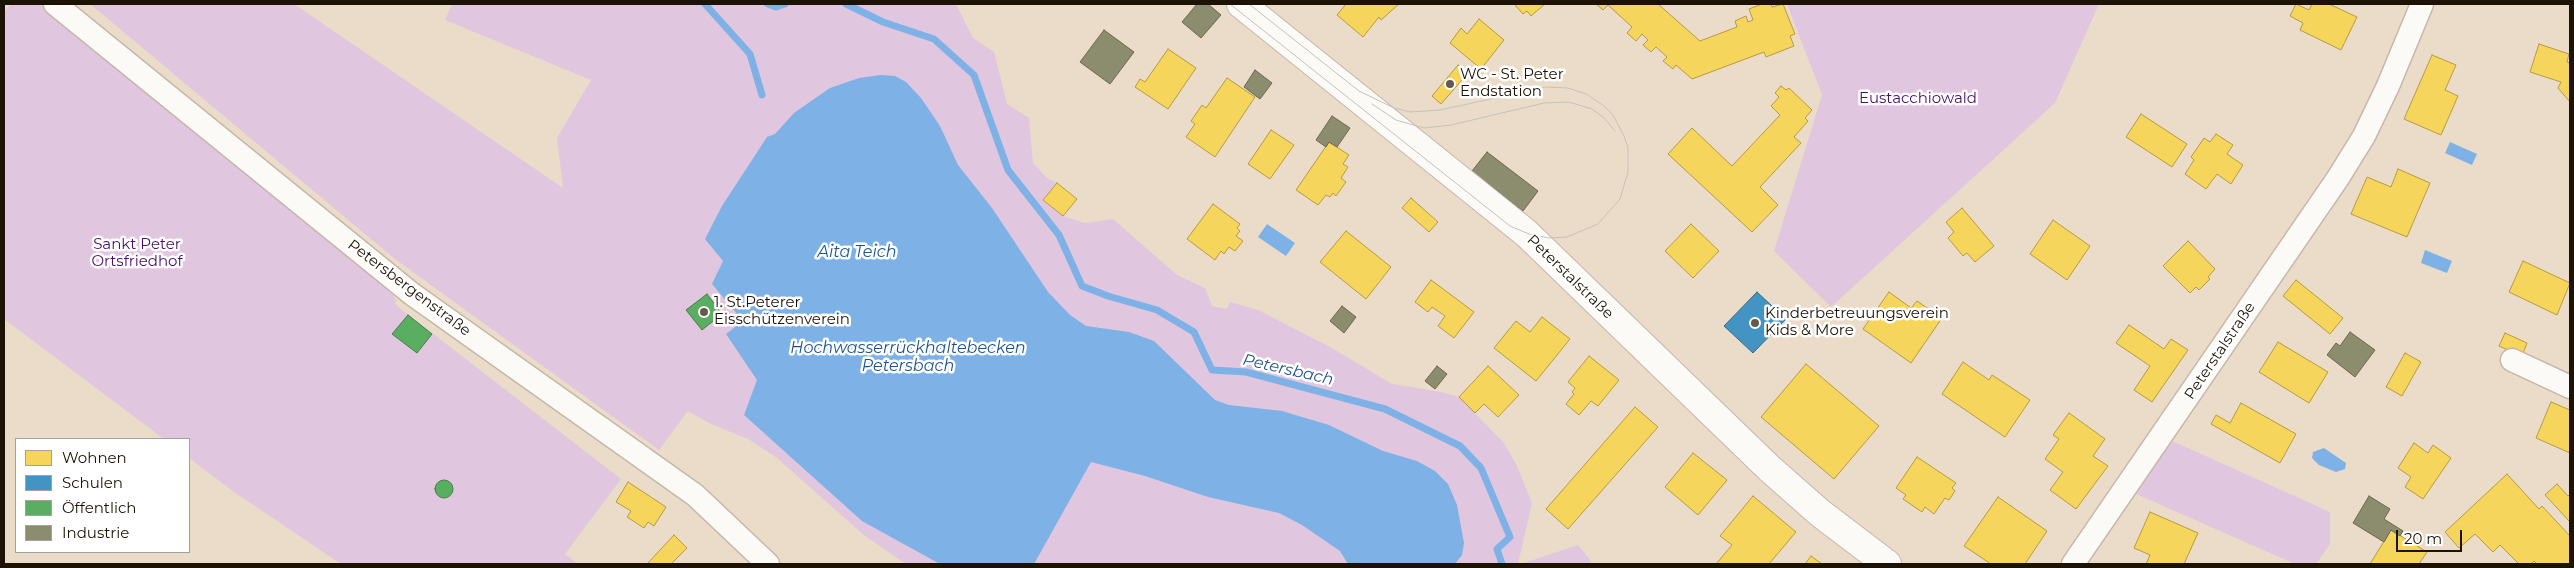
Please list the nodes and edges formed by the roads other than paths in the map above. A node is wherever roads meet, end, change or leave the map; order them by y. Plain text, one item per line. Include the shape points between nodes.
1 (55, 4) edge
2 (1241, 4) edge
3 (2422, 4) edge
4 (2512, 360) dead end
5 (2570, 387) edge
6 (768, 564) edge
7 (1887, 564) edge
8 (2073, 564) edge

1 - 6 street, Petersbergenstraße via 412,294 695,495
2 - 7 street, Peterstalstraße via 1526,234 1769,468 1820,513
3 - 8 street, Peterstalstraße via 2364,136 2338,178
4 - 5 street

